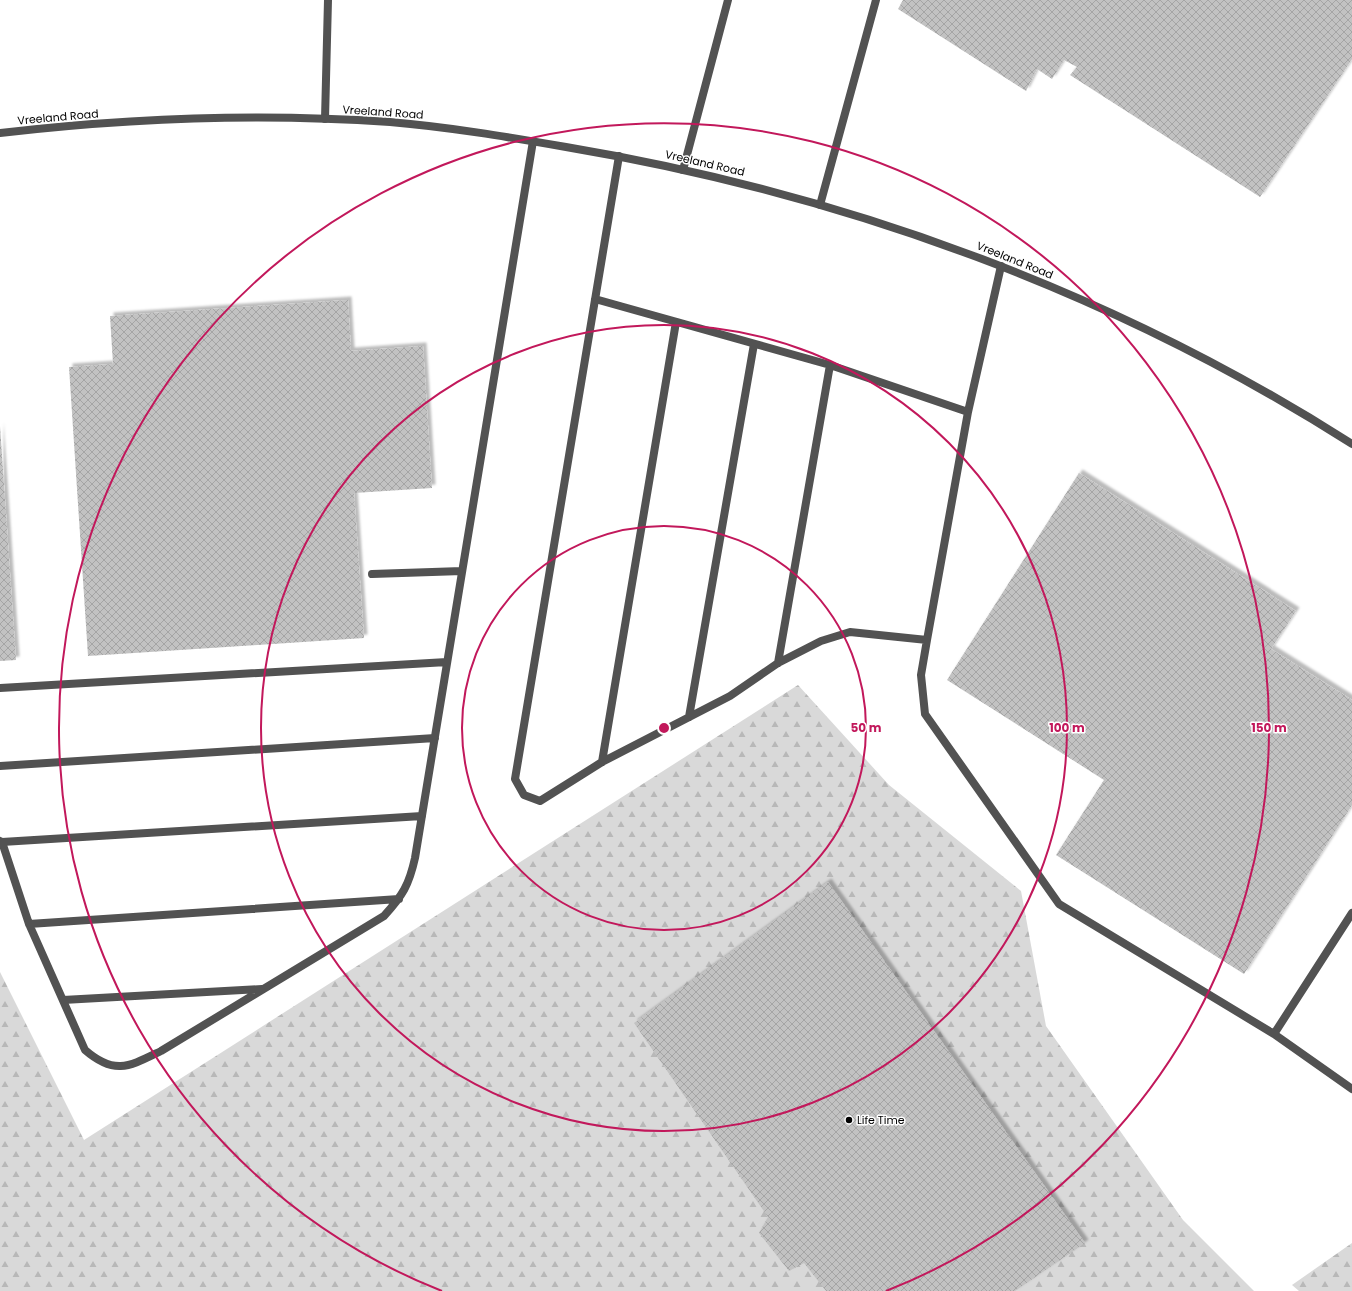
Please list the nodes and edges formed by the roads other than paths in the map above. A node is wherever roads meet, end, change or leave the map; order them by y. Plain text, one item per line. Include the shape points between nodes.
1 (328, 0) edge
2 (728, 0) edge
3 (876, 0) edge
4 (325, 120) junction
5 (0, 133) edge
6 (532, 141) junction
7 (619, 156) junction
8 (683, 170) junction
9 (820, 205) junction
10 (1001, 266) junction
11 (595, 299) junction
12 (676, 322) junction
13 (754, 344) junction
14 (830, 365) junction
15 (968, 412) junction
16 (1352, 444) edge
17 (462, 571) junction
18 (372, 574) dead end
19 (927, 640) junction
20 (447, 662) junction
21 (778, 663) junction
22 (0, 688) edge
23 (689, 717) junction
24 (435, 738) junction
25 (602, 762) junction
26 (0, 766) edge
27 (422, 816) junction
28 (1, 841) edge
29 (399, 899) junction
30 (1352, 913) edge
31 (29, 924) junction
32 (264, 988) junction
33 (63, 1000) junction
34 (1274, 1034) junction
35 (1352, 1089) edge

1 - 4 street
2 - 8 street
3 - 9 street
4 - 5 street, Vreeland Road via 300,117 171,119
4 - 6 street, Vreeland Road via 392,122
6 - 7 street, Vreeland Road
6 - 17 street
7 - 8 street, Vreeland Road
7 - 11 street
8 - 9 street, Vreeland Road via 755,186
9 - 10 street, Vreeland Road via 879,222
10 - 15 street
10 - 16 street, Vreeland Road via 1103,308 1202,357 1299,410
11 - 12 street
11 - 25 street via 515,779 524,794 540,801
12 - 13 street
12 - 25 street
13 - 14 street
13 - 23 street
14 - 15 street
14 - 21 street
15 - 19 street
17 - 18 street
17 - 20 street
19 - 21 street via 850,632 821,641
19 - 34 street via 921,675 925,714 1059,904
20 - 22 street
20 - 24 street
21 - 23 street via 730,696
23 - 25 street
24 - 26 street
24 - 27 street
27 - 28 street
27 - 29 street via 410,882
28 - 31 street
29 - 31 street
29 - 32 street via 384,916
30 - 34 street
31 - 33 street
32 - 33 street
32 - 33 street via 161,1051 133,1064 116,1066 98,1061 85,1050
34 - 35 street

